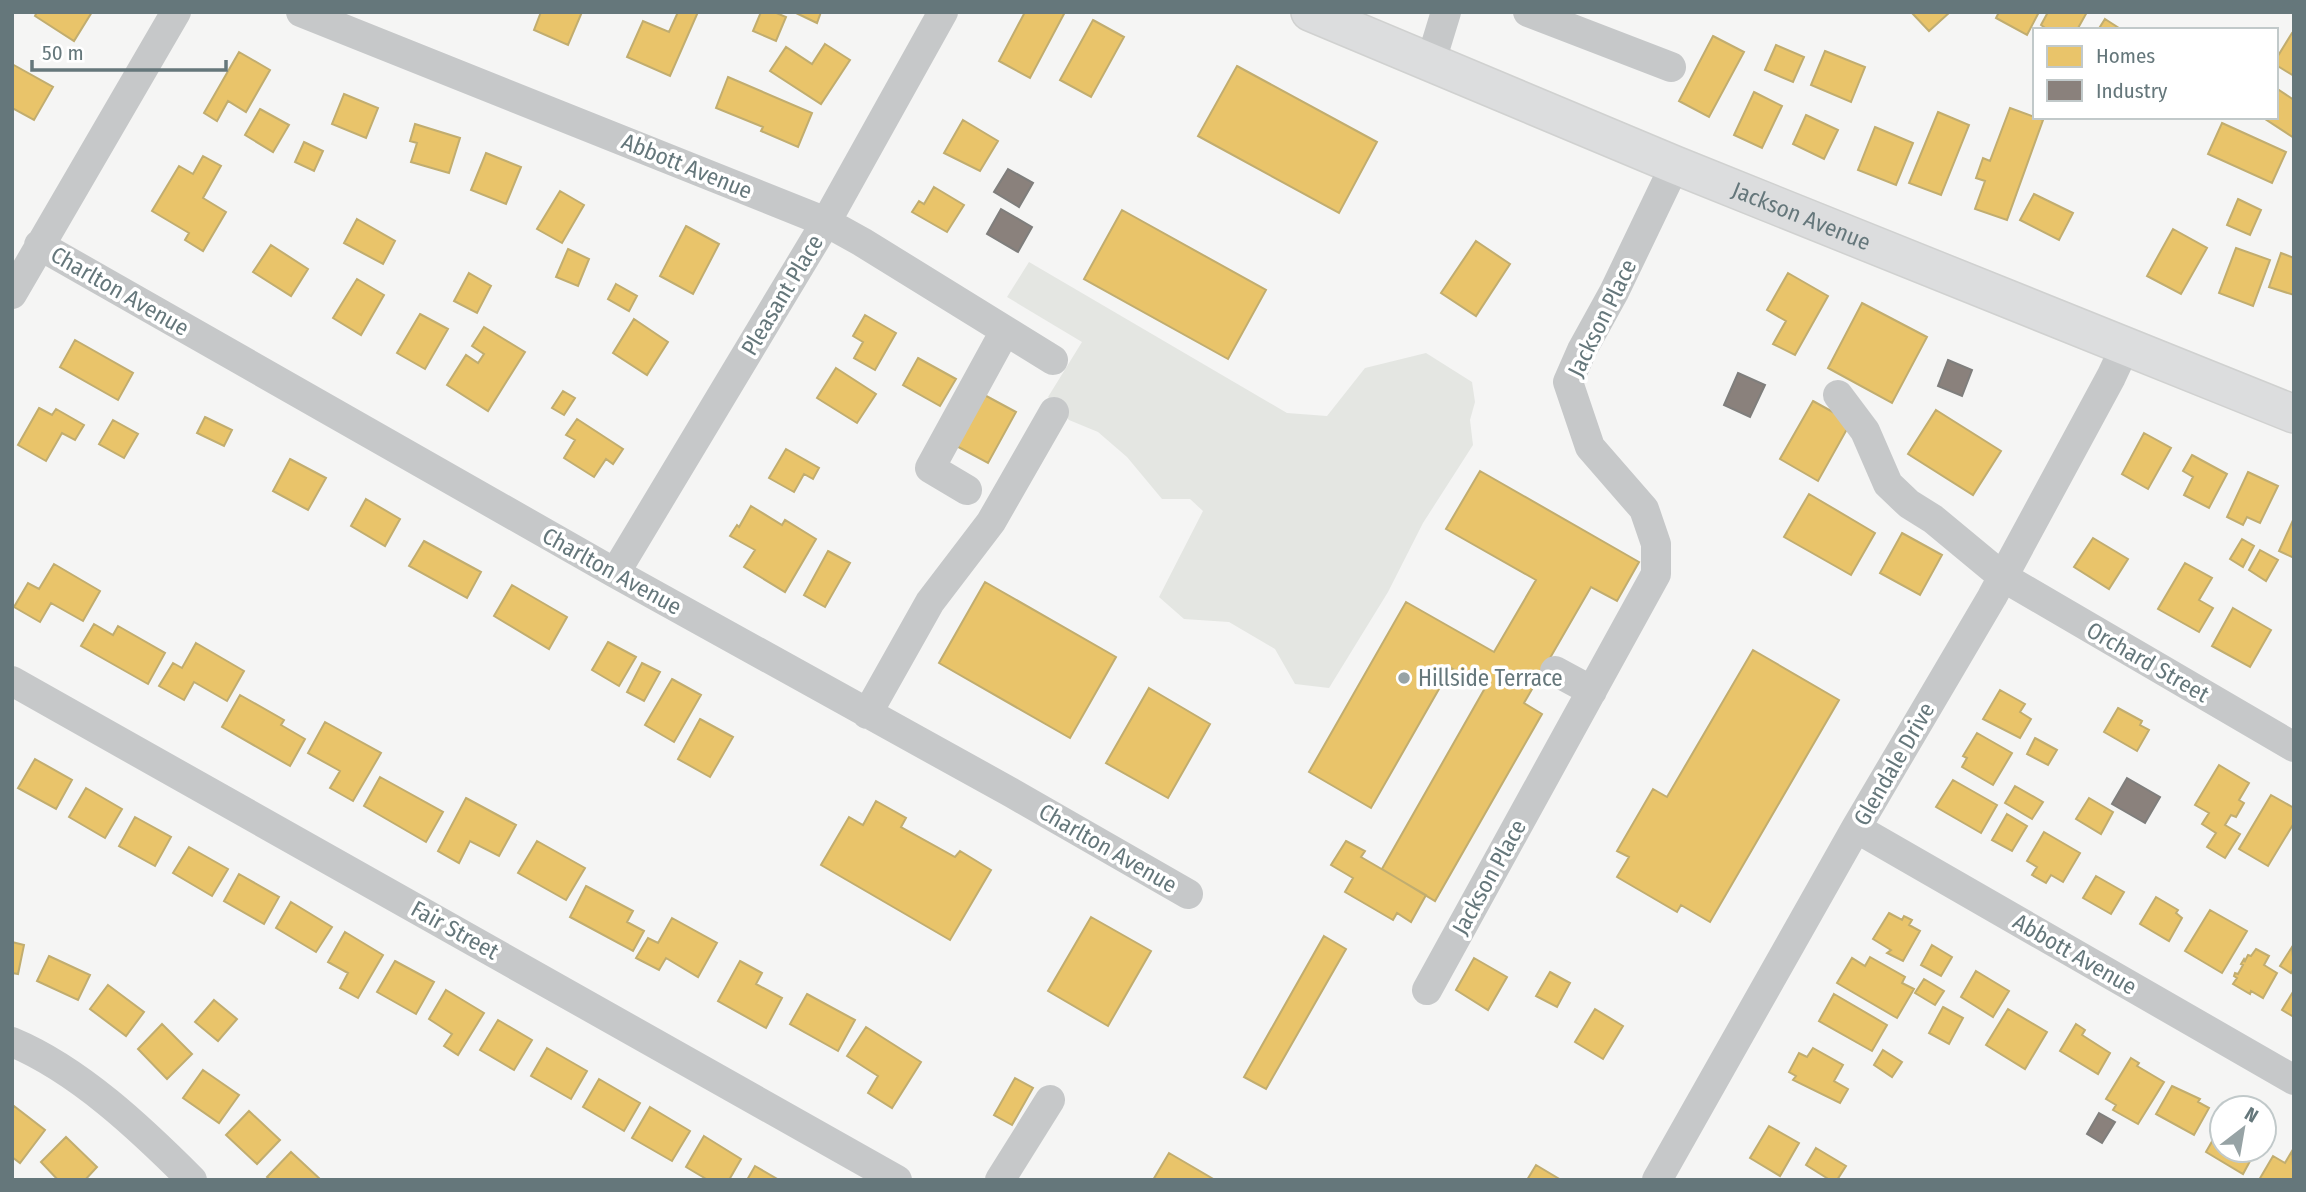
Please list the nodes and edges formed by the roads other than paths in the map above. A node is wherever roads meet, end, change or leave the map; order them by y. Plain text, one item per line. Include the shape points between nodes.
1 (176, 12) edge
2 (301, 12) edge
3 (943, 12) edge
4 (1311, 12) edge
5 (1446, 12) edge
6 (1528, 12) edge
7 (1431, 61) junction
8 (1671, 67) dead end
9 (1675, 165) junction
10 (826, 222) junction
11 (39, 245) junction
12 (12, 294) edge
13 (1005, 331) junction
14 (2126, 345) junction
15 (1054, 360) dead end
16 (1838, 395) dead end
17 (1054, 412) dead end
18 (2294, 414) edge
19 (967, 490) dead end
20 (615, 573) junction
21 (2003, 577) junction
22 (1555, 671) dead end
23 (12, 681) edge
24 (1592, 691) junction
25 (867, 714) junction
26 (2294, 747) edge
27 (1856, 828) junction
28 (1188, 894) dead end
29 (1427, 990) dead end
30 (12, 1042) edge
31 (2294, 1080) edge
32 (1050, 1100) dead end
33 (1660, 1179) edge
34 (192, 1180) edge
35 (897, 1180) edge
36 (1000, 1180) edge

1 - 11 street
2 - 10 street, Abbott Avenue
3 - 10 street, Pleasant Place
4 - 7 main road, Jackson Avenue
5 - 7 street
6 - 8 street
7 - 9 main road, Jackson Avenue
9 - 14 main road, Jackson Avenue
9 - 24 street, Jackson Place via 1568,382 1590,447 1644,509 1656,544 1656,574
10 - 13 street, Abbott Avenue
10 - 20 street, Pleasant Place
11 - 12 street
11 - 20 street, Charlton Avenue
13 - 15 street, Abbott Avenue
13 - 19 street via 930,468
14 - 18 main road, Jackson Avenue
14 - 21 street, Glendale Drive
16 - 21 street, Orchard Street via 1865,431 1888,484
17 - 25 street via 991,522 930,602
20 - 25 street, Charlton Avenue
21 - 26 street, Orchard Street
21 - 27 street, Glendale Drive
22 - 24 street
23 - 35 street, Fair Street
24 - 29 street, Jackson Place
25 - 28 street, Charlton Avenue
27 - 31 street, Abbott Avenue
27 - 33 street, Glendale Drive
30 - 34 street via 85,1086
32 - 36 street

